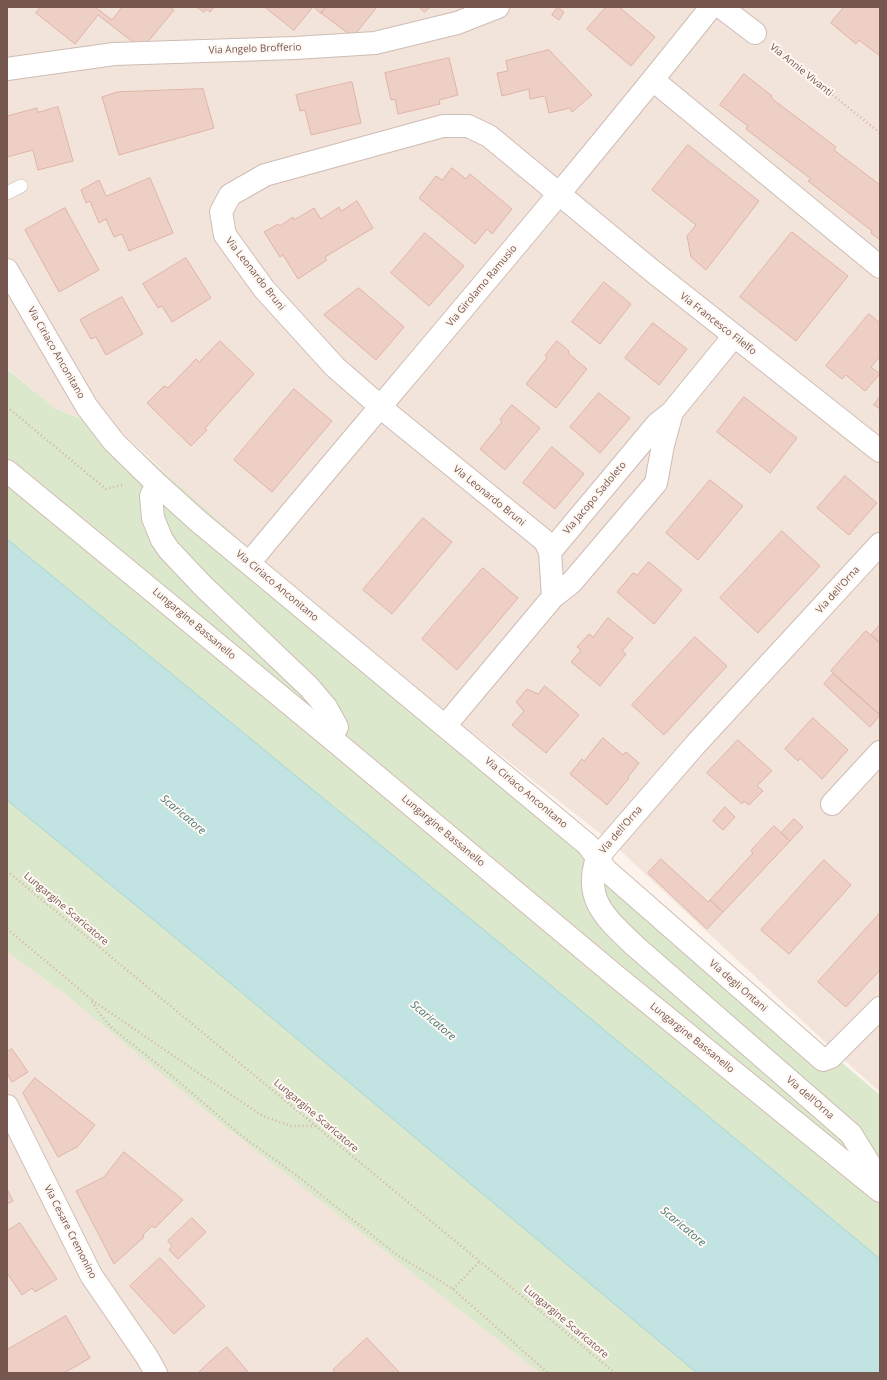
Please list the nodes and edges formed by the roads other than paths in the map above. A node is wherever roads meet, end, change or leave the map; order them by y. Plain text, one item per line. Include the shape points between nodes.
1 (498, 7) edge
2 (711, 7) edge
3 (721, 7) edge
4 (755, 33) road end
5 (7, 69) edge
6 (653, 80) junction
7 (21, 186) dead end
8 (7, 193) edge
9 (559, 194) junction
10 (880, 267) edge
11 (7, 270) edge
12 (734, 336) junction
13 (381, 407) junction
14 (672, 412) junction
15 (880, 451) edge
16 (7, 471) edge
17 (157, 484) junction
18 (880, 544) edge
19 (550, 552) junction
20 (249, 563) junction
21 (553, 597) junction
22 (445, 726) junction
23 (331, 738) junction
24 (880, 752) edge
25 (832, 804) dead end
26 (597, 858) junction
27 (880, 1008) edge
28 (7, 1106) edge
29 (880, 1181) edge
30 (880, 1191) edge
31 (156, 1373) edge

1 - 5 street, Via Angelo Brofferio via 457,23 375,43 114,54
2 - 6 street, Via Girolamo Ramusio
3 - 4 street
6 - 9 street, Via Girolamo Ramusio
6 - 10 street
7 - 8 lane
9 - 12 street, Via Francesco Filelfo
9 - 13 street, Via Girolamo Ramusio
9 - 13 street, Via Leonardo Bruni via 489,136 468,126 443,126 265,175 230,195 221,212 225,235 264,289 305,335 335,367
11 - 17 street, Via Ciriaco Anconitano via 88,407 114,442
12 - 14 street, Via Jacopo Sadoleto
12 - 15 street, Via Francesco Filelfo
13 - 19 street, Via Leonardo Bruni via 545,541
13 - 20 street, Via Girolamo Ramusio
14 - 19 street, Via Jacopo Sadoleto via 657,424
14 - 21 street, Via Jacopo Sadoleto via 656,483 572,582
16 - 23 street, Lungargine Bassanello
17 - 20 street, Via Ciriaco Anconitano
17 - 23 street via 151,496 153,518 162,540 204,587 276,655 326,707 337,727
18 - 26 street, Via dell'Orna via 695,746
19 - 21 street
20 - 22 street, Via Ciriaco Anconitano
21 - 22 street, Via Jacopo Sadoleto
22 - 26 street, Via Ciriaco Anconitano via 588,845
23 - 30 street, Lungargine Bassanello via 617,977
24 - 25 street
26 - 27 street, Via degli Ontani via 606,870 823,1060 831,1057
26 - 29 street, Via dell'Orna via 592,885 597,903 611,923 851,1134
28 - 31 street, Via Cesare Cremonino via 91,1275

